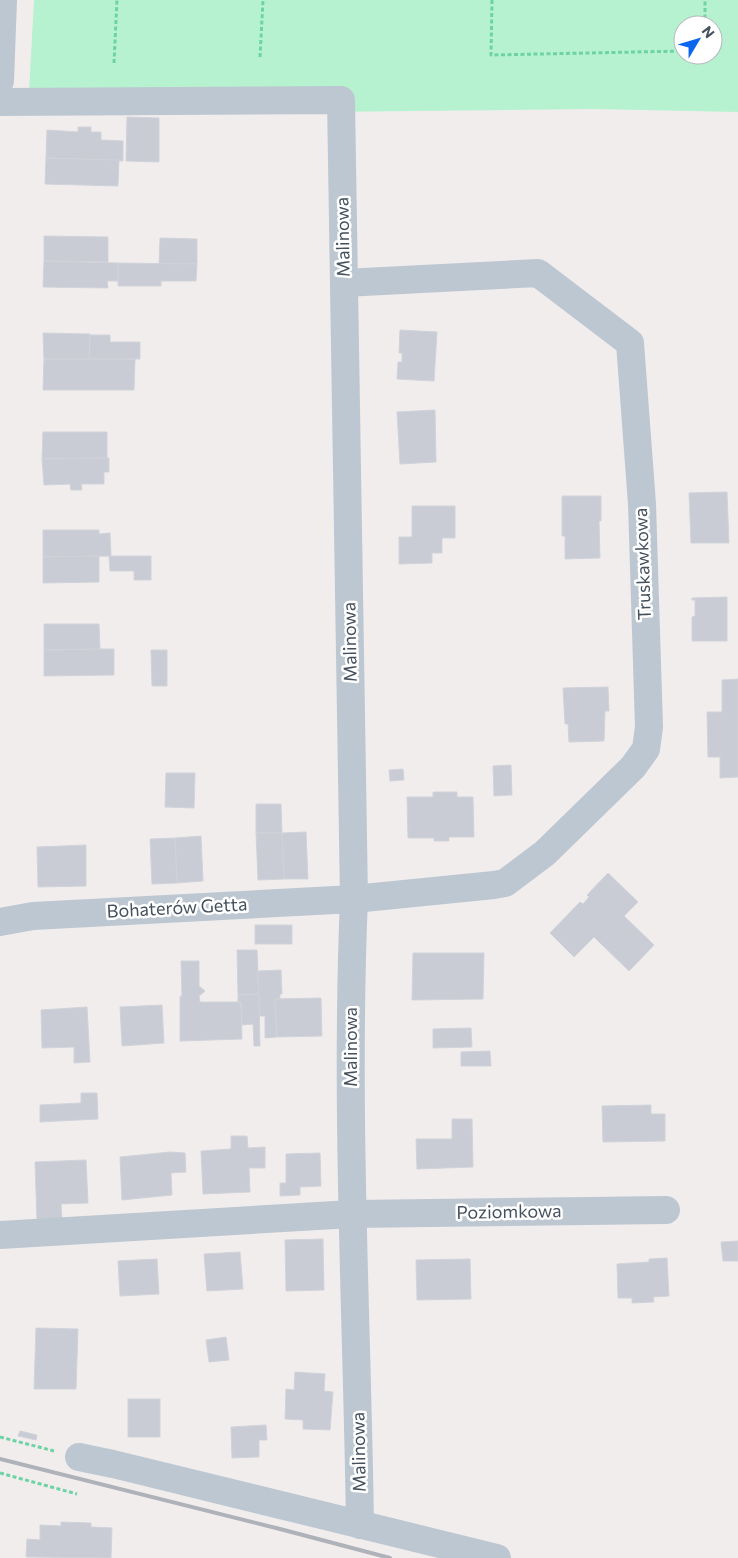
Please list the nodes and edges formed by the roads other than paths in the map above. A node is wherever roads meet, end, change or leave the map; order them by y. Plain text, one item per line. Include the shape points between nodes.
1 (3, 0) edge
2 (0, 81) edge
3 (0, 102) edge
4 (344, 283) junction
5 (354, 899) junction
6 (0, 922) edge
7 (666, 1210) dead end
8 (352, 1214) junction
9 (0, 1235) edge
10 (79, 1457) road end
11 (360, 1525) junction
12 (497, 1558) edge

1 - 2 street
3 - 4 street, Malinowa via 341,100
4 - 5 street, Malinowa
4 - 5 street, Truskawkowa via 538,273 630,343 642,504 648,727 646,749 634,767 545,853 505,883
5 - 6 street, Bohaterów Getta via 33,916
5 - 8 street, Malinowa via 350,989
7 - 8 street, Poziomkowa
8 - 9 street
8 - 11 street, Malinowa
10 - 11 street
11 - 12 street

